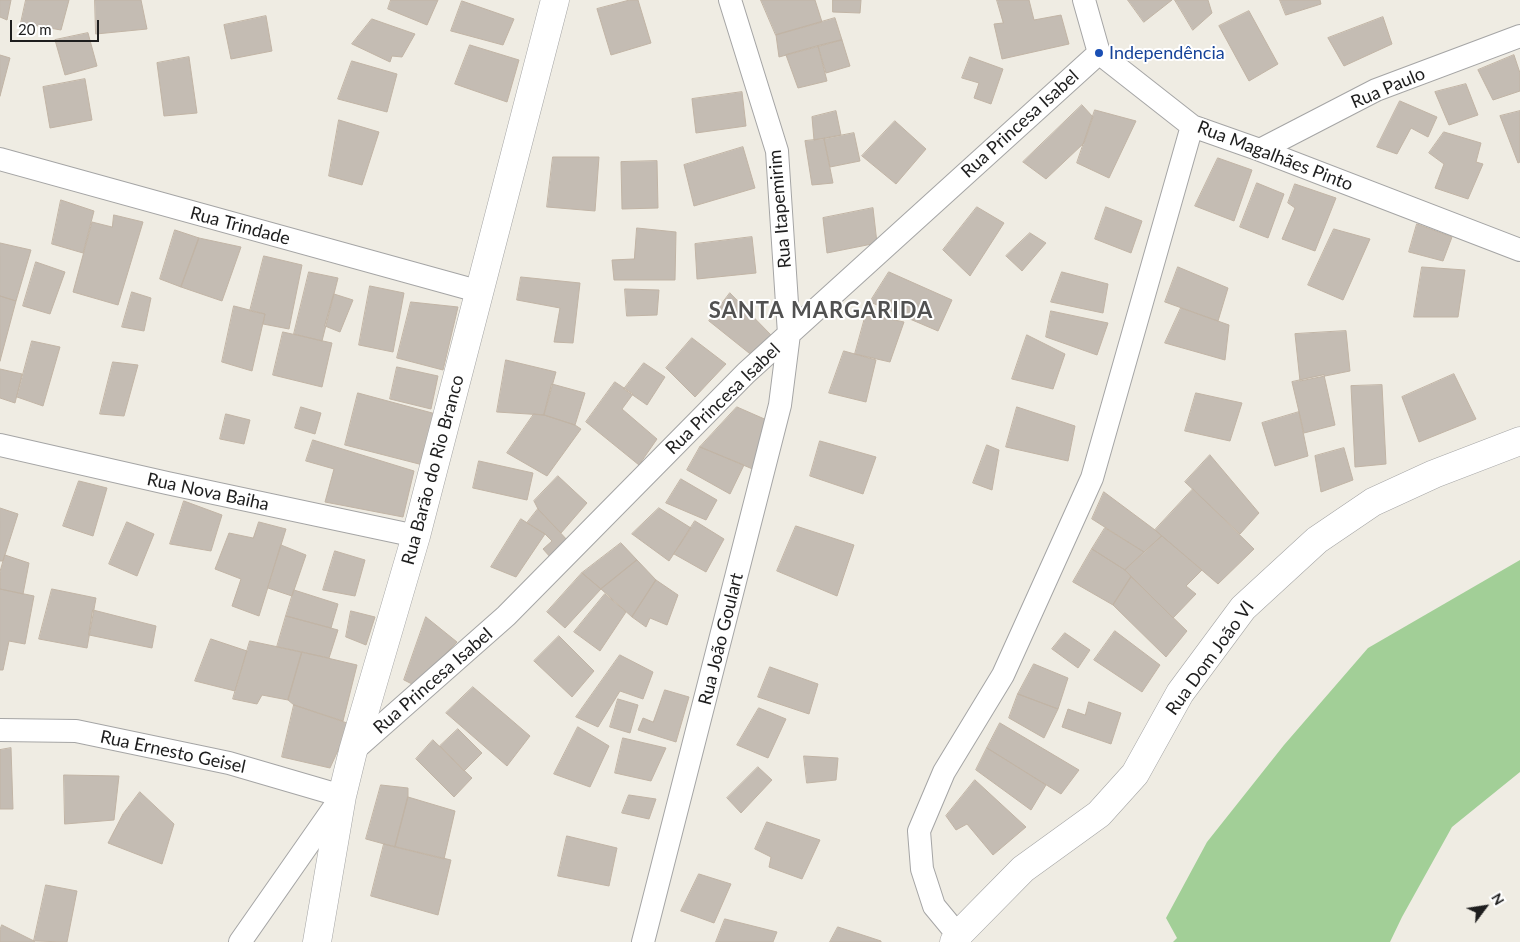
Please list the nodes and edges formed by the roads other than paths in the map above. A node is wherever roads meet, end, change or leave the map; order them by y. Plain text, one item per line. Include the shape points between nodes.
1 (555, 0) edge
2 (730, 0) edge
3 (1084, 0) edge
4 (1520, 36) edge
5 (1099, 53) junction
6 (1192, 126) junction
7 (1260, 150) junction
8 (0, 159) edge
9 (1520, 250) edge
10 (481, 292) junction
11 (789, 334) junction
12 (1520, 442) edge
13 (0, 445) edge
14 (416, 536) junction
15 (0, 730) edge
16 (353, 751) junction
17 (342, 796) junction
18 (956, 938) edge
19 (240, 942) edge
20 (317, 942) edge
21 (643, 942) edge

1 - 10 street, Rua Barão do Rio Branco
2 - 11 street, Rua Itapemirim via 777,151
3 - 5 street
4 - 7 street, Rua Paulo via 1376,90
5 - 6 street, Rua Magalhães Pinto
5 - 11 street, Rua Princesa Isabel
6 - 7 street, Rua Magalhães Pinto
6 - 18 street via 1092,478 1003,675 944,772 919,831 922,869 934,906
7 - 9 street, Rua Magalhães Pinto
8 - 10 street, Rua Trindade
10 - 14 street, Rua Barão do Rio Branco
11 - 16 street, Rua Princesa Isabel via 746,373 506,616
11 - 21 street, Rua João Goulart via 780,405
12 - 18 street, Rua Dom João VI via 1434,474 1373,502 1316,540 1243,608 1180,693 1135,774 1098,814 1023,869
13 - 14 street, Rua Nova Baiha
14 - 16 street, Rua Barão do Rio Branco
15 - 17 street, Rua Ernesto Geisel via 76,731 229,763
16 - 17 street, Rua Barão do Rio Branco
17 - 19 street
17 - 20 street, Rua Barão do Rio Branco

